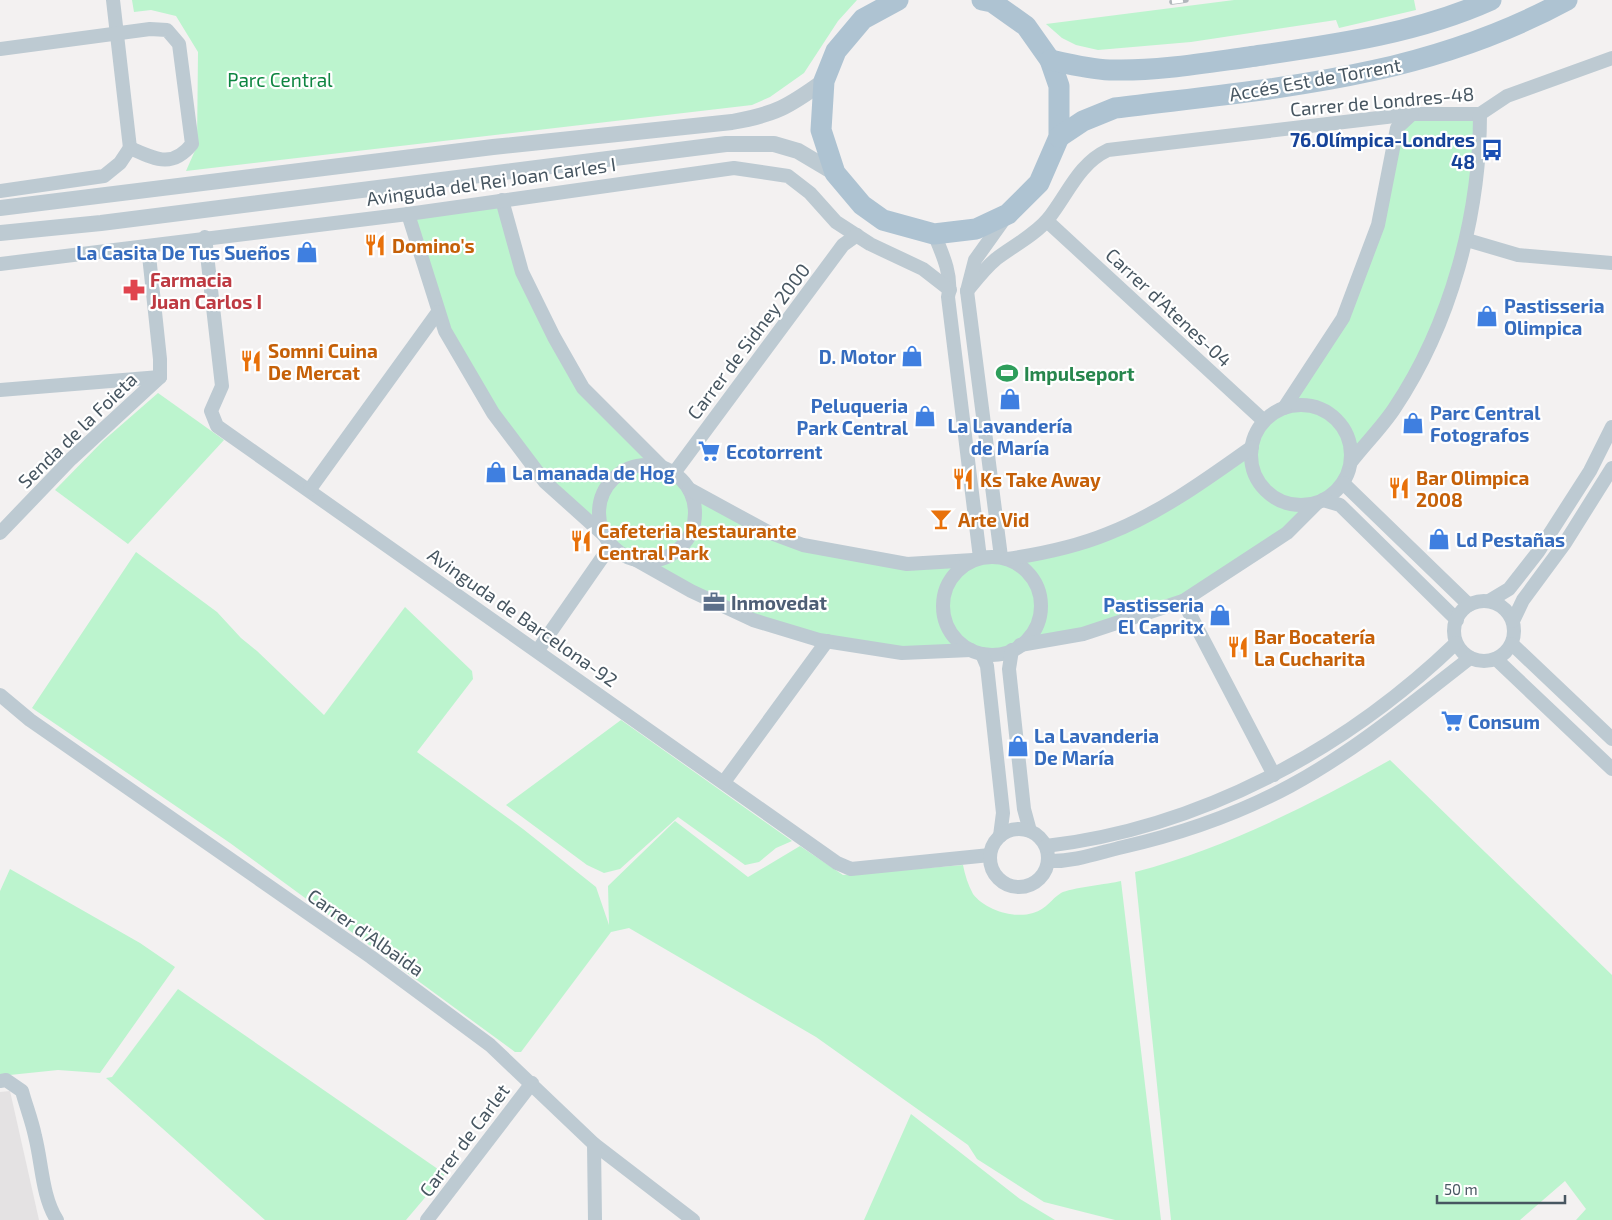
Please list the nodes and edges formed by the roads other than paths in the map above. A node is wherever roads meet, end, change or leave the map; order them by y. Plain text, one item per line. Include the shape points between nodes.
1 (113, 0) edge
2 (898, 0) edge
3 (982, 0) edge
4 (1492, 0) edge
5 (1567, 0) edge
6 (876, 7) edge
7 (117, 33) junction
8 (0, 50) edge
9 (1612, 58) edge
10 (1050, 60) junction
11 (824, 81) junction
12 (1412, 114) junction
13 (1480, 114) junction
14 (1059, 137) junction
15 (130, 148) junction
16 (835, 173) junction
17 (0, 191) edge
18 (502, 200) junction
19 (0, 208) edge
20 (408, 214) junction
21 (1008, 214) junction
22 (1046, 221) junction
23 (0, 233) edge
24 (934, 234) junction
25 (857, 235) junction
26 (205, 237) junction
27 (1468, 240) junction
28 (148, 246) junction
29 (1612, 263) edge
30 (0, 264) edge
31 (950, 290) junction
32 (968, 291) junction
33 (438, 312) junction
34 (160, 377) junction
35 (0, 390) edge
36 (1284, 408) junction
37 (1264, 421) junction
38 (1612, 427) edge
39 (1252, 447) junction
40 (1351, 462) junction
41 (1612, 468) edge
42 (668, 470) junction
43 (1344, 483) junction
44 (310, 489) junction
45 (689, 489) junction
46 (1320, 501) junction
47 (0, 533) edge
48 (608, 540) junction
49 (1004, 558) junction
50 (977, 559) junction
51 (636, 560) junction
52 (1182, 601) junction
53 (1489, 601) junction
54 (1469, 606) junction
55 (1456, 620) junction
56 (1513, 621) junction
57 (828, 641) junction
58 (1456, 643) junction
59 (1512, 644) junction
60 (1016, 648) junction
61 (538, 650) junction
62 (977, 652) junction
63 (1470, 658) junction
64 (1496, 659) junction
65 (0, 695) edge
66 (1612, 739) edge
67 (1612, 769) edge
68 (1274, 775) junction
69 (724, 782) junction
70 (1030, 831) junction
71 (1000, 836) junction
72 (1046, 846) junction
73 (990, 855) junction
74 (1048, 861) junction
75 (3, 1081) edge
76 (532, 1082) junction
77 (594, 1144) junction
78 (57, 1220) edge
79 (427, 1220) edge
80 (595, 1220) edge
81 (693, 1220) edge

1 - 7 street
2 - 6 main road
3 - 10 main road via 992,2 1026,26
4 - 10 main road, Accés Est de Torrent via 1418,25 1358,40 1228,60 1125,70 1098,69
5 - 14 main road, Accés Est de Torrent via 1503,32 1430,58 1321,82 1115,108 1083,120
6 - 11 main road via 836,51
7 - 8 street
7 - 15 street
7 - 15 street via 167,30 179,44 192,144 183,155 158,161
9 - 13 street, Carrer de Londres-48 via 1506,96
10 - 14 main road via 1059,86
11 - 16 main road via 821,130
11 - 19 street, Avinguda del Rei Joan Carles I via 790,105 766,115 732,122 484,148
12 - 13 street, Carrer de Londres-48
12 - 22 street, Carrer de Londres-48 via 1108,150 1080,169
12 - 36 street via 1397,128 1378,225 1343,318
13 - 27 street
14 - 21 main road via 1039,183
15 - 17 street via 120,163 104,176
16 - 23 street, Avinguda del Rei Joan Carles I via 798,151 774,144 726,144
16 - 24 main road via 862,205 883,220
18 - 20 street, Avinguda del Rei Joan Carles I
18 - 25 street, Avinguda del Rei Joan Carles I via 734,168 753,169 788,176 810,193 836,222
18 - 42 street via 525,279 583,388
20 - 26 street, Avinguda del Rei Joan Carles I
20 - 33 street
21 - 24 main road via 976,229
21 - 32 street via 976,260
22 - 32 street, Carrer de Londres-48 via 995,260
22 - 37 street, Carrer d'Atenes-04
24 - 31 street via 946,261
25 - 31 street, Avinguda del Rei Joan Carles I via 923,270
25 - 42 street, Carrer de Sidney 2000 via 843,244
26 - 28 street, Avinguda del Rei Joan Carles I
26 - 44 street, Avinguda de Barcelona-92 via 222,386 212,411 217,426
27 - 29 street via 1518,254
27 - 40 street via 1458,274 1426,352 1394,409
28 - 30 street, Avinguda del Rei Joan Carles I
28 - 34 street
31 - 50 street via 948,297
32 - 49 street
33 - 44 street
33 - 48 street via 445,331 492,413 544,482
34 - 35 street
34 - 47 street, Senda de la Foieta via 71,459
36 - 37 street
36 - 40 street via 1307,405 1331,414 1342,425 1350,444
37 - 39 street
38 - 53 street via 1590,471 1538,552 1509,589
39 - 46 street via 1252,463 1259,483 1276,498 1294,505
39 - 49 street via 1204,482 1107,535 1047,553
40 - 43 street
41 - 56 street via 1565,543 1523,600
42 - 45 street
42 - 48 street via 649,465 635,466 612,480 600,506 600,521
43 - 46 street
43 - 54 street
44 - 61 street, Avinguda de Barcelona-92
45 - 50 street via 768,532 803,545 907,564
45 - 51 street via 695,505 695,522 688,538 679,550 666,557
46 - 52 street via 1287,533
46 - 55 street via 1340,506
48 - 51 street via 622,554
48 - 61 street
49 - 50 street
49 - 60 street via 1022,567 1034,580 1040,596 1037,624 1030,636
50 - 62 street via 957,571 946,588 943,607 951,633 962,645
51 - 57 street via 753,620
52 - 60 street via 1083,634
52 - 68 street
53 - 54 street
53 - 56 street via 1502,606
54 - 55 street
55 - 58 street
56 - 59 street via 1515,634
57 - 62 street via 902,653
57 - 69 street
58 - 63 street
58 - 68 street via 1384,704
59 - 64 street
59 - 66 street
60 - 62 street via 997,654
60 - 70 street via 1009,669 1024,809
61 - 69 street, Avinguda de Barcelona-92
62 - 71 street via 987,666 1003,813
63 - 64 street via 1480,661
63 - 74 street via 1372,734 1321,768 1270,796 1159,839 1066,862
64 - 67 street
65 - 76 street, Carrer d'Albaida via 30,720 371,957 490,1045
68 - 72 street via 1175,817
69 - 73 street, Avinguda de Barcelona-92 via 837,863 850,868
70 - 71 street via 1013,829
70 - 72 street via 1038,835
71 - 73 street
72 - 74 street
73 - 74 street via 997,876 1013,887 1028,886 1038,881
75 - 78 street via 22,1091
76 - 77 street, Carrer d'Albaida
76 - 79 street, Carrer de Carlet
77 - 80 street
77 - 81 street, Carrer d'Albaida

